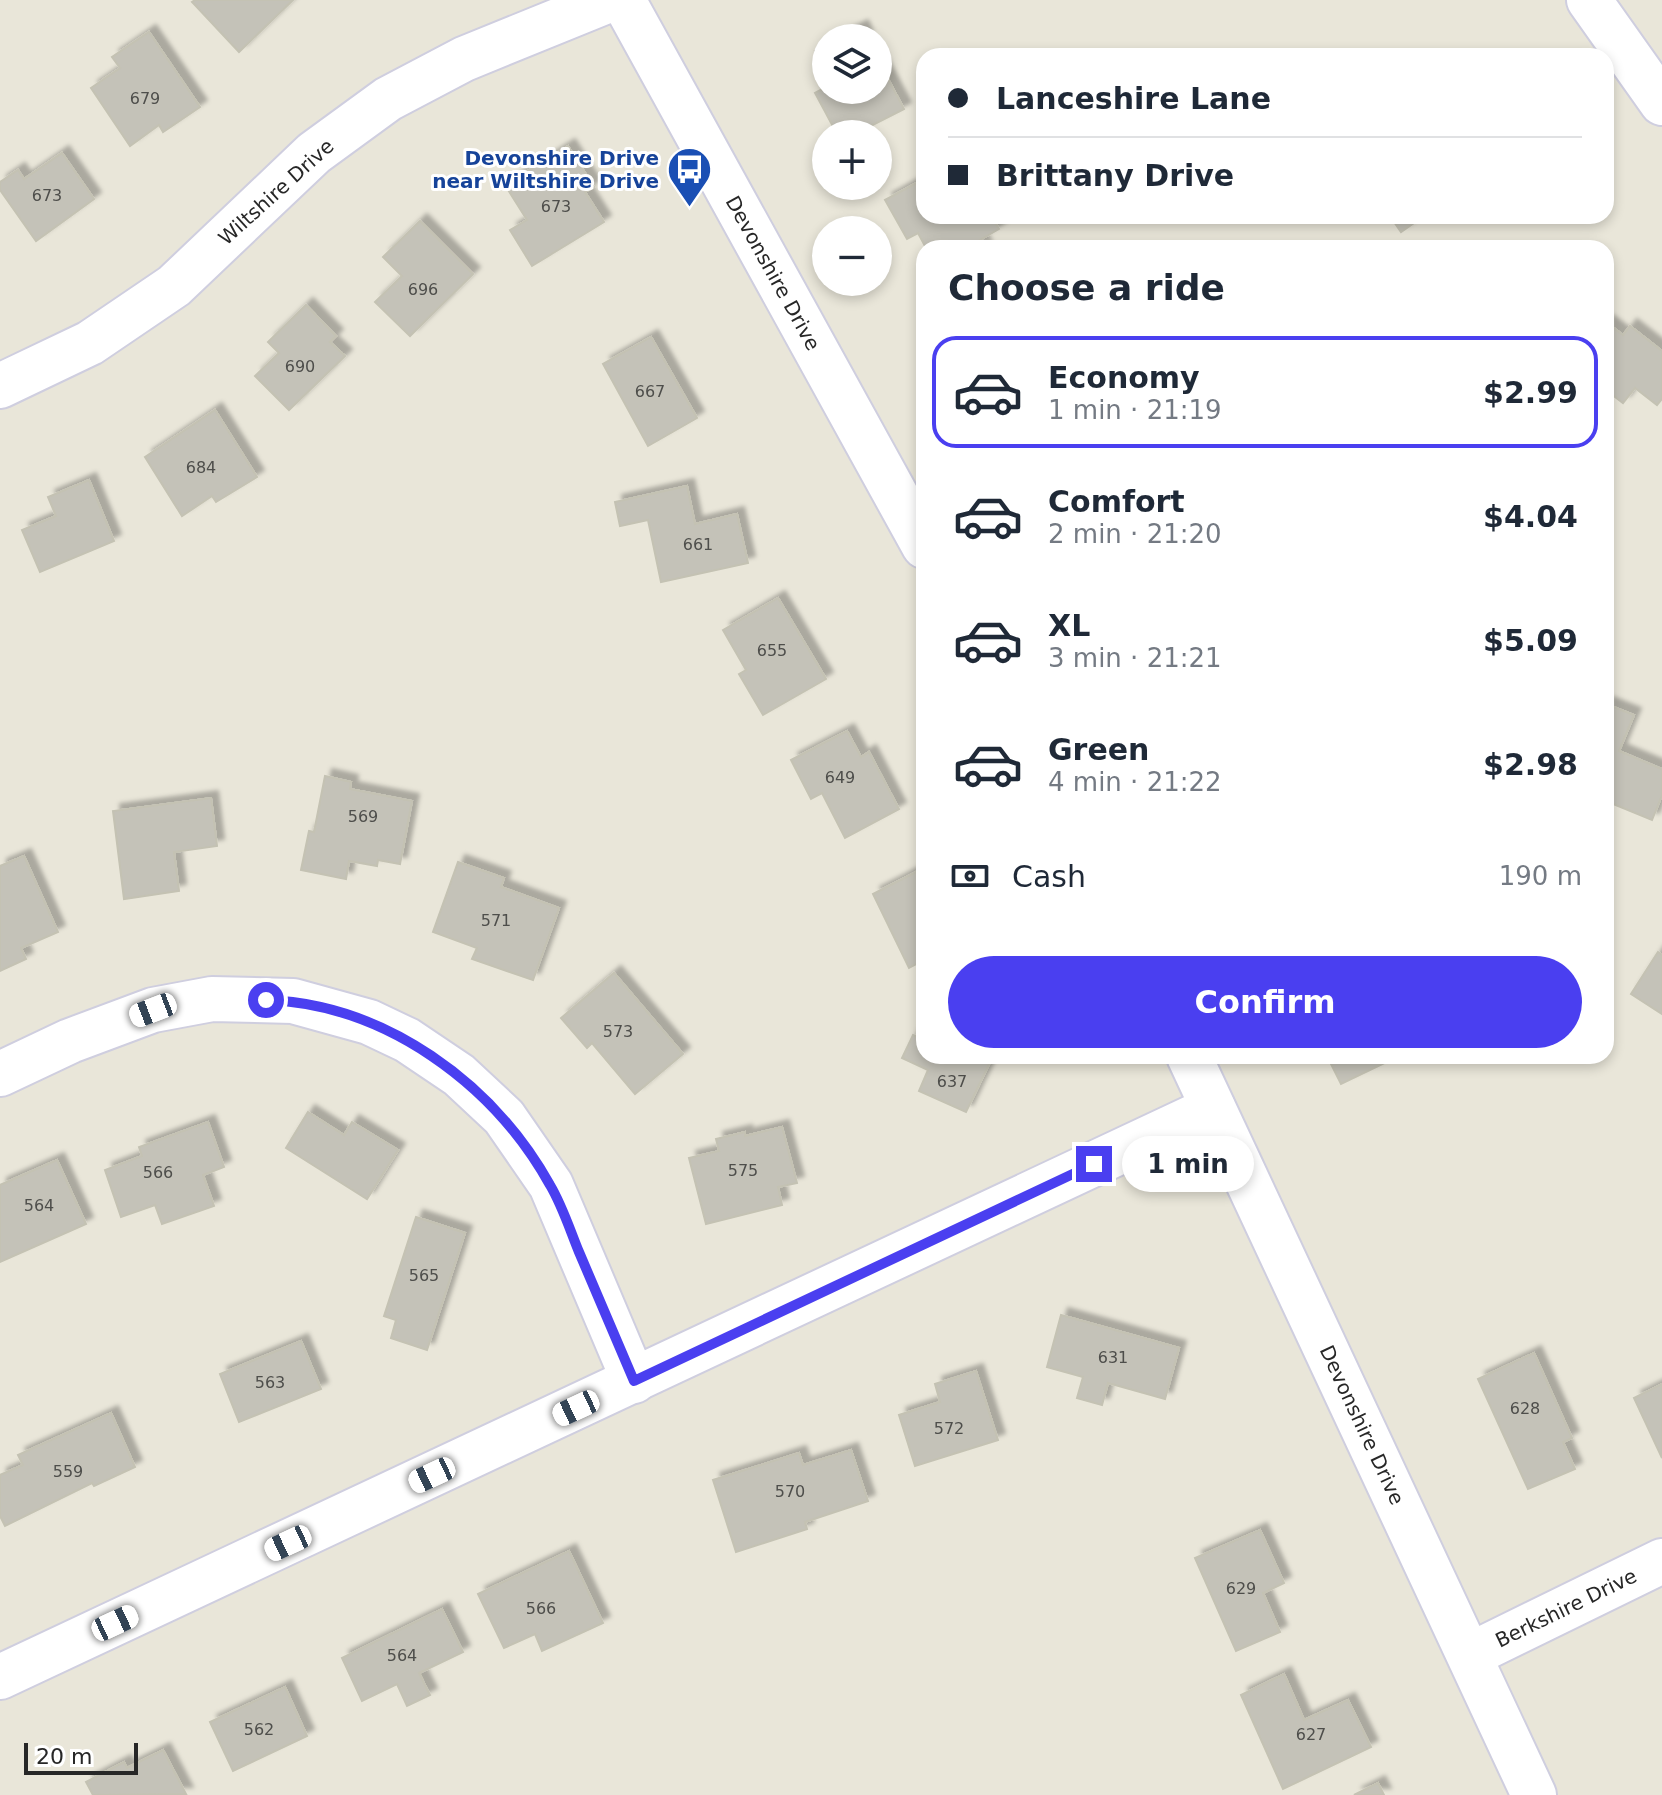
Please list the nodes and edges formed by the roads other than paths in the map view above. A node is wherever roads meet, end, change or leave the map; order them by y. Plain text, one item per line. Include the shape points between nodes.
1 (609, 0) edge
2 (623, 0) edge
3 (1589, 0) edge
4 (1662, 103) edge
5 (0, 386) edge
6 (916, 531) edge
7 (1193, 1064) edge
8 (0, 1074) edge
9 (1213, 1108) junction
10 (634, 1381) junction
11 (1662, 1561) edge
12 (1470, 1655) junction
13 (0, 1677) edge
14 (1534, 1795) edge

1 - 5 street, Wiltshire Drive via 464,59 388,99 314,153 174,286 90,343
2 - 6 street, Devonshire Drive
3 - 4 street
7 - 9 street, Devonshire Drive
8 - 10 street via 153,1010 212,999 293,1001 369,1022 407,1040 459,1075 504,1117 551,1185
9 - 10 street
9 - 12 street, Devonshire Drive
10 - 13 street
11 - 12 street, Berkshire Drive
12 - 14 street, Devonshire Drive

